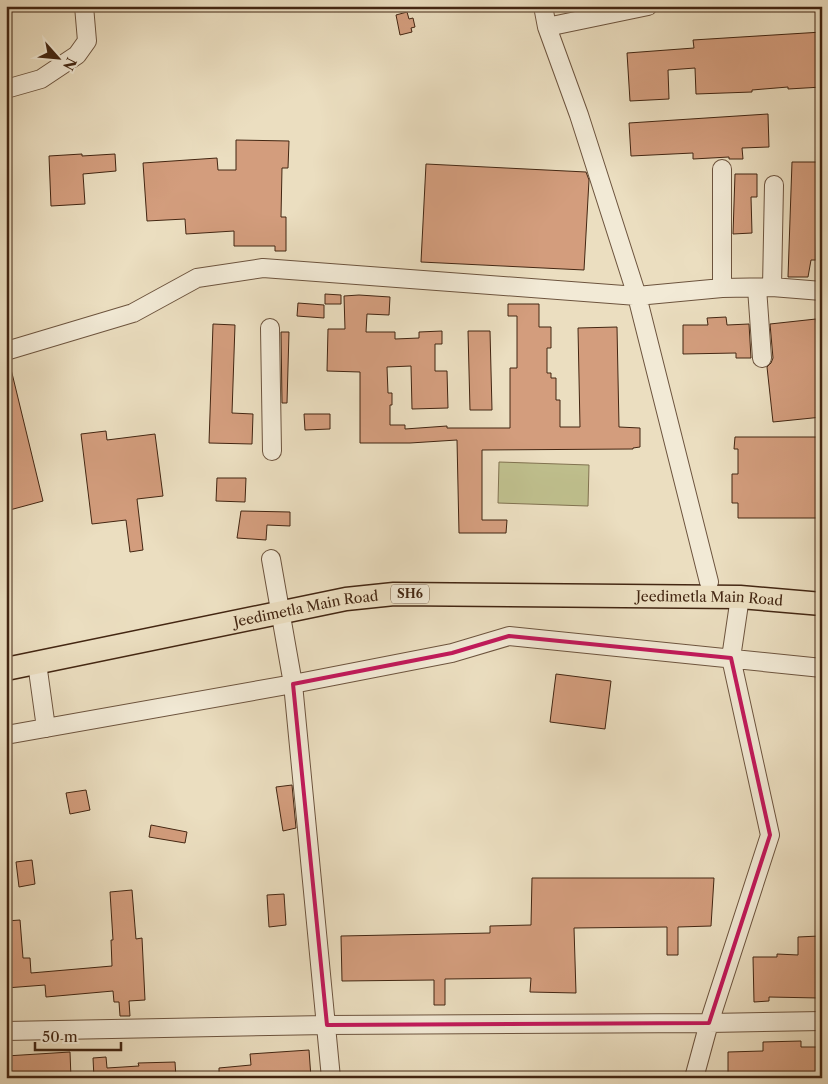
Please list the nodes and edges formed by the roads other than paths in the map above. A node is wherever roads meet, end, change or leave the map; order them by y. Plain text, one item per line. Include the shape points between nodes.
1 (84, 6) edge
2 (543, 6) edge
3 (648, 6) edge
4 (547, 27) junction
5 (6, 89) edge
6 (722, 169) dead end
7 (774, 185) dead end
8 (722, 288) junction
9 (764, 288) junction
10 (822, 291) edge
11 (637, 296) junction
12 (270, 328) dead end
13 (6, 351) edge
14 (762, 358) dead end
15 (272, 451) dead end
16 (271, 559) dead end
17 (709, 582) junction
18 (822, 589) edge
19 (740, 597) junction
20 (822, 604) edge
21 (279, 606) junction
22 (6, 657) edge
23 (731, 658) junction
24 (37, 663) junction
25 (822, 668) edge
26 (6, 669) edge
27 (293, 684) junction
28 (46, 728) junction
29 (6, 735) edge
30 (822, 1021) edge
31 (709, 1023) junction
32 (327, 1025) junction
33 (6, 1031) edge
34 (331, 1078) edge
35 (694, 1078) edge

1 - 5 street via 87,41 76,55 41,78
2 - 4 street
3 - 4 street
4 - 11 street
6 - 8 street
7 - 9 street
8 - 9 street
8 - 11 street
9 - 10 street
9 - 14 street
11 - 13 street via 263,268 197,278 133,313
11 - 17 street
12 - 15 street
16 - 21 street
17 - 18 main road, Jeedimetla Main Road / SH6
17 - 21 main road, Jeedimetla Main Road / SH6 via 388,584 344,588
19 - 20 main road, Jeedimetla Main Road / SH6
19 - 21 main road, Jeedimetla Main Road / SH6 via 394,594
19 - 23 street
21 - 22 main road, Jeedimetla Main Road / SH6
21 - 24 main road, Jeedimetla Main Road / SH6
21 - 27 street
23 - 25 street
23 - 27 street via 509,636 452,652
23 - 31 street via 770,836
24 - 26 main road, Jeedimetla Main Road / SH6
24 - 28 street
27 - 28 street
27 - 32 street
28 - 29 street
30 - 31 street
31 - 32 street
31 - 35 street
32 - 33 street
32 - 34 street

